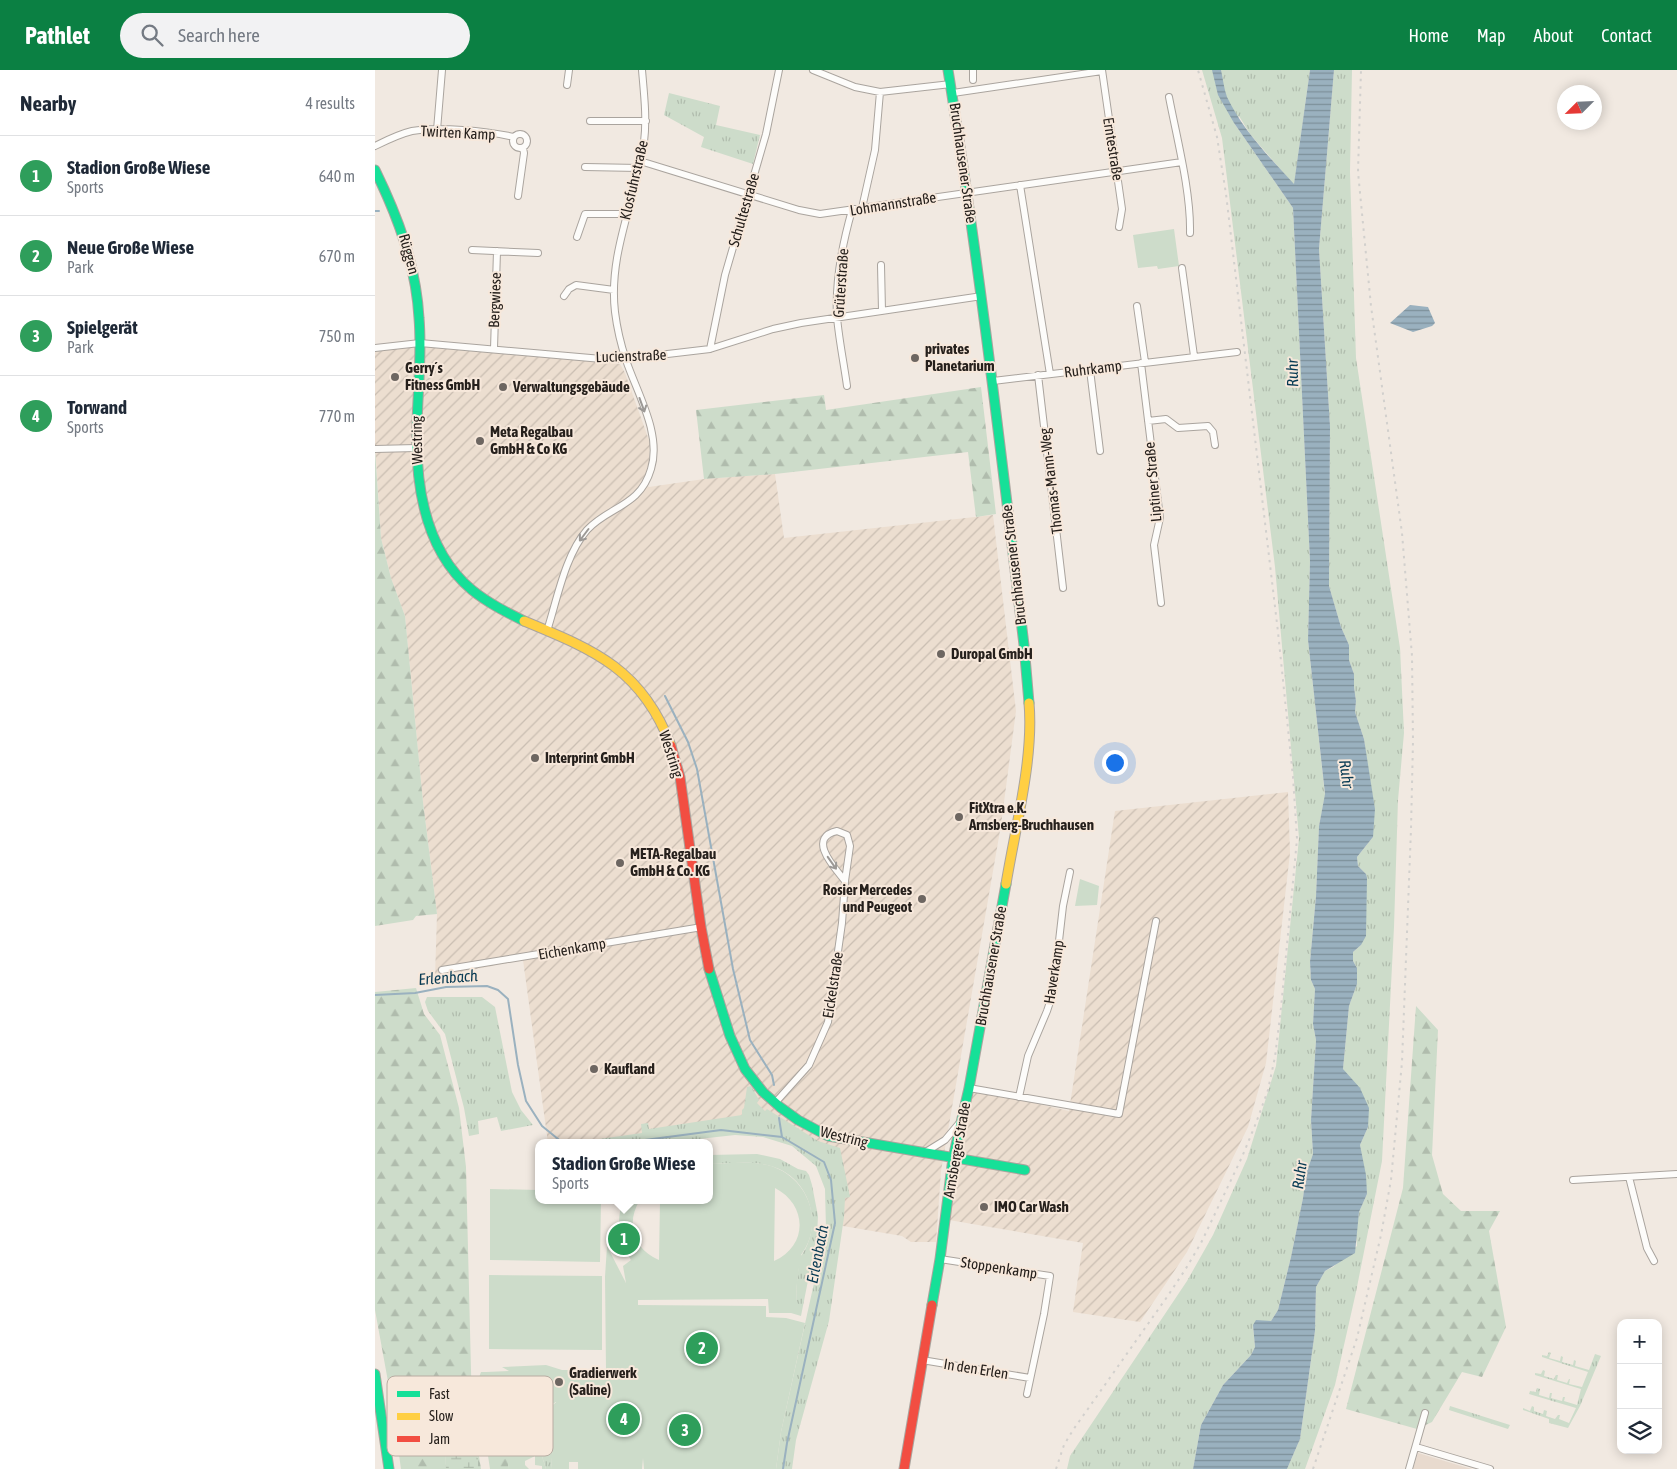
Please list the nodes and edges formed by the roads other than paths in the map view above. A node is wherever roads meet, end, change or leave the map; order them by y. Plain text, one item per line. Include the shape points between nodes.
1 (442, 70) edge
2 (569, 70) edge
3 (638, 70) edge
4 (642, 70) edge
5 (779, 70) edge
6 (813, 70) edge
7 (948, 70) edge
8 (973, 70) edge
9 (1101, 70) edge
10 (973, 80) dead end
11 (567, 85) dead end
12 (952, 89) junction
13 (880, 92) junction
14 (1169, 98) dead end
15 (590, 121) dead end
16 (646, 122) junction
17 (437, 130) junction
18 (514, 138) junction
19 (375, 146) edge
20 (523, 148) junction
21 (1182, 162) junction
22 (640, 164) junction
23 (585, 167) dead end
24 (375, 170) edge
25 (1116, 171) junction
26 (1020, 185) junction
27 (968, 192) junction
28 (749, 194) junction
29 (517, 196) dead end
30 (863, 208) junction
31 (852, 210) junction
32 (626, 214) junction
33 (1119, 227) dead end
34 (1189, 233) dead end
35 (577, 237) dead end
36 (472, 250) dead end
37 (497, 251) junction
38 (538, 253) dead end
39 (881, 265) dead end
40 (1182, 268) dead end
41 (614, 290) junction
42 (564, 296) dead end
43 (982, 296) junction
44 (1137, 306) dead end
45 (882, 310) junction
46 (837, 317) junction
47 (420, 343) junction
48 (375, 348) edge
49 (494, 348) junction
50 (710, 350) junction
51 (1237, 352) dead end
52 (1194, 356) junction
53 (625, 359) junction
54 (1143, 363) junction
55 (1090, 370) junction
56 (1050, 374) junction
57 (1038, 375) junction
58 (993, 381) junction
59 (847, 386) dead end
60 (1148, 420) junction
61 (1215, 445) dead end
62 (416, 448) junction
63 (375, 449) edge
64 (1100, 452) dead end
65 (1063, 588) dead end
66 (1161, 602) dead end
67 (547, 631) junction
68 (1070, 872) dead end
69 (845, 881) junction
70 (1156, 921) dead end
71 (702, 928) junction
72 (442, 970) dead end
73 (969, 1088) junction
74 (1019, 1097) junction
75 (775, 1103) junction
76 (962, 1120) junction
77 (924, 1153) junction
78 (953, 1158) junction
79 (1025, 1170) dead end
80 (1677, 1174) edge
81 (1629, 1177) junction
82 (1573, 1180) dead end
83 (940, 1259) junction
84 (1654, 1261) dead end
85 (1044, 1314) joint
86 (923, 1360) junction
87 (375, 1374) edge
88 (1030, 1378) junction
89 (1027, 1394) dead end
90 (1425, 1414) dead end
91 (1416, 1446) junction
92 (387, 1455) edge
93 (387, 1456) edge
94 (389, 1469) edge
95 (904, 1469) edge
96 (1409, 1469) edge
97 (1491, 1469) edge

1 - 17 street
2 - 11 street
3 - 4 street
4 - 16 street, Klosfuhrstraße
5 - 28 street, Schultestraße
6 - 13 street via 855,87
7 - 12 main road, Bruchhausener Straße
8 - 10 street
9 - 12 street
9 - 25 street, Erntestraße
12 - 13 street
12 - 27 main road, Bruchhausener Straße
13 - 30 street via 875,150
14 - 21 street
15 - 16 street
16 - 22 street, Klosfuhrstraße
17 - 18 street, Twirten Kamp
17 - 19 street, Twirten Kamp via 412,131
18 - 20 street via 515,147
18 - 20 street via 520,134 526,137
20 - 29 street
21 - 25 street, Lohmannstraße
21 - 34 street
22 - 23 street, Lohmannstraße
22 - 28 street, Lohmannstraße
22 - 32 street, Klosfuhrstraße
24 - 47 main road, Rüggen via 411,257 418,295
25 - 26 street, Lohmannstraße
25 - 33 street, Erntestraße via 1122,209
26 - 27 street, Lohmannstraße
26 - 56 street
27 - 30 street, Lohmannstraße
27 - 43 main road, Bruchhausener Straße
28 - 31 street, Lohmannstraße via 810,214
28 - 50 street, Schultestraße via 725,275
30 - 31 street, Lohmannstraße
31 - 46 street, Grüterstraße via 839,268
32 - 35 street via 585,214
32 - 41 street, Klosfuhrstraße via 616,258
36 - 37 street, Bergwiese
37 - 38 street, Bergwiese
37 - 49 street, Bergwiese
39 - 45 street
40 - 52 street
41 - 42 street via 576,285
41 - 53 street, Klosfuhrstraße
43 - 45 street, Lucienstraße
43 - 58 main road, Bruchhausener Straße
44 - 54 street, Liptiner Straße
45 - 46 street, Lucienstraße
46 - 50 street, Lucienstraße via 773,329
46 - 59 street, Grüterstraße
47 - 48 street, Lucienstraße
47 - 49 street, Lucienstraße
47 - 62 main road, Westring
49 - 53 street, Lucienstraße
50 - 53 street, Lucienstraße
51 - 52 street, Ruhrkamp
52 - 54 street, Ruhrkamp
53 -> 67 street, Klosfuhrstraße via 652,432 652,466 633,498 593,525 580,540 565,571
54 - 55 street, Ruhrkamp
54 - 60 street, Liptiner Straße
55 - 56 street, Ruhrkamp
55 - 64 street
56 - 57 street, Ruhrkamp
57 - 58 street, Ruhrkamp
57 - 65 street, Thomas-Mann-Weg
58 - 73 main road, Bruchhausener Straße via 1024,645 1029,741
60 - 61 street, Liptiner Straße via 1166,419 1180,428 1209,426
60 - 66 street, Liptiner Straße via 1159,518 1154,545
62 - 63 street
62 - 67 main road, Westring via 424,510 447,561 488,602
67 - 71 main road, Westring via 584,646 616,667 642,692 662,726 680,778
68 - 74 street, Haverkamp via 1053,993 1028,1056
69 -> 69 street, Eickelstraße via 850,842 847,835 837,831 824,838 823,846
69 - 75 street, Eickelstraße via 828,1022 809,1065
70 - 74 street, Arnsberger Straße via 1119,1114
71 - 72 street, Eichenkamp
71 - 75 main road, Westring via 713,984 737,1055 755,1084
73 - 74 street, Arnsberger Straße
73 - 76 main road, Arnsberger Straße
75 - 77 main road, Westring via 787,1114 828,1136
76 - 77 street via 945,1140
76 - 78 main road, Arnsberger Straße
77 - 78 main road, Westring
78 - 79 main road, Westring
78 - 83 main road, Arnsberger Straße
80 - 81 street
81 - 82 street
81 - 84 street via 1647,1248
83 - 85 street, Stoppenkamp via 1050,1276
83 - 86 main road, Arnsberger Straße
85 - 88 street, In den Erlen
86 - 88 street, In den Erlen
86 - 95 main road, Arnsberger Straße
87 - 92 main road
88 - 89 street, In den Erlen
90 - 91 street
91 - 96 street
91 - 97 street
93 - 94 main road

